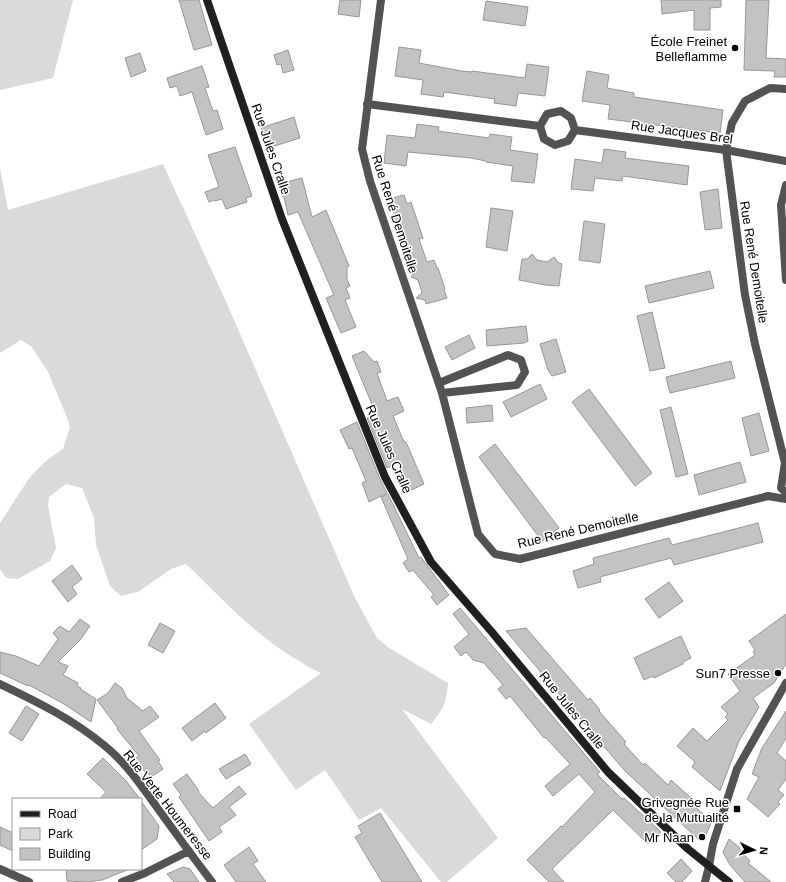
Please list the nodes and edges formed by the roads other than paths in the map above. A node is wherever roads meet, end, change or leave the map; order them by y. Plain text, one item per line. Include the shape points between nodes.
1 (207, 0) edge
2 (381, 0) edge
3 (786, 89) edge
4 (368, 104) junction
5 (540, 126) junction
6 (575, 130) junction
7 (726, 150) junction
8 (786, 161) edge
9 (786, 185) edge
10 (786, 280) edge
11 (439, 383) junction
12 (442, 393) junction
13 (786, 493) edge
14 (786, 499) edge
15 (786, 683) edge
16 (0, 684) edge
17 (189, 851) junction
18 (709, 866) junction
19 (0, 869) edge
20 (29, 882) edge
21 (122, 882) edge
22 (212, 882) edge
23 (705, 882) edge
24 (729, 882) edge

1 - 18 street, Rue Jules Cralle via 282,219 385,477 431,562 608,772
2 - 4 street, Rue René Demoitelle
3 - 7 street, Rue René Demoitelle via 770,88 745,101 732,123
4 - 5 street
4 - 11 street, Rue René Demoitelle via 362,149 368,175
5 - 6 street via 547,114 561,111 571,118
5 - 6 street via 544,139 555,145 568,142
6 - 7 street, Rue Jacques Brel
7 - 8 street, Rue Jacques Brel
7 - 13 street, Rue René Demoitelle via 744,295 785,463 781,488
9 - 10 street via 781,206
11 - 12 street, Rue René Demoitelle
11 - 12 street via 508,355 521,360 525,372 517,385
12 - 14 street, Rue René Demoitelle via 478,534 495,554 520,559 768,496
15 - 18 street via 737,769 713,844
16 - 17 street, Rue Verte Houmeresse via 80,728 105,746 143,789
17 - 21 street
17 - 22 street, Rue Verte Houmeresse
18 - 23 street
18 - 24 street, Rue Jules Cralle
19 - 20 street

